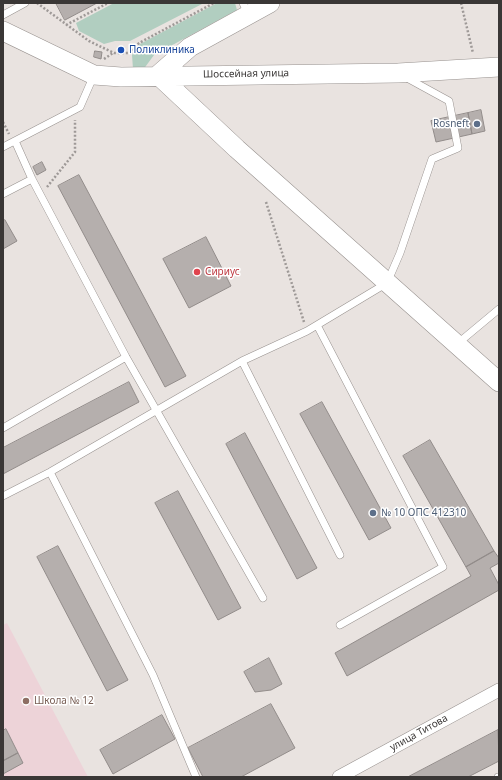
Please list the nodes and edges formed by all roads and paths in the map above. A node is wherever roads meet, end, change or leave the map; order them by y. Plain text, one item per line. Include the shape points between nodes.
1 (25, 3) edge
2 (37, 3) edge
3 (108, 3) edge
4 (214, 3) edge
5 (270, 3) edge
6 (461, 3) edge
7 (246, 9) edge
8 (3, 15) edge
9 (66, 25) junction
10 (3, 31) edge
11 (499, 67) edge
12 (476, 68) junction
13 (398, 73) junction
14 (94, 74) junction
15 (158, 75) junction
16 (80, 107) junction
17 (15, 141) junction
18 (3, 147) edge
19 (32, 179) junction
20 (3, 194) edge
21 (41, 194) junction
22 (266, 202) dead end
23 (387, 283) junction
24 (499, 309) edge
25 (317, 325) junction
26 (307, 331) junction
27 (456, 344) junction
28 (126, 357) junction
29 (242, 360) junction
30 (499, 382) edge
31 (156, 411) junction
32 (3, 428) edge
33 (50, 472) junction
34 (3, 496) edge
35 (340, 555) dead end
36 (263, 598) dead end
37 (340, 626) dead end
38 (499, 690) edge
39 (196, 777) edge
40 (339, 777) edge

1 - 8 lane
2 - 9 path
3 - 9 path
4 - 9 path via 138,43 131,53 114,53 89,41
5 - 7 street
6 - 12 path
7 - 15 street via 190,47
10 - 14 street, Шоссейная улица
11 - 12 street, Шоссейная улица
12 - 13 street, Шоссейная улица
13 - 15 street, Шоссейная улица
13 - 23 lane via 449,101 458,148 432,159 417,207
14 - 15 street, Шоссейная улица via 121,77
14 - 16 lane
15 - 23 street
16 - 17 lane
16 - 21 path via 75,118 75,152
17 - 18 lane
17 - 19 lane
19 - 20 lane
19 - 21 lane
21 - 28 lane
22 - 26 path
23 - 25 lane
23 - 27 street
24 - 27 lane
25 - 26 lane
25 - 37 lane via 443,567
26 - 29 lane
27 - 30 street
28 - 31 lane
28 - 32 lane
29 - 31 lane
29 - 35 lane
31 - 33 lane
31 - 36 lane
33 - 34 lane
33 - 39 lane via 153,675
38 - 40 street, улица Титова

